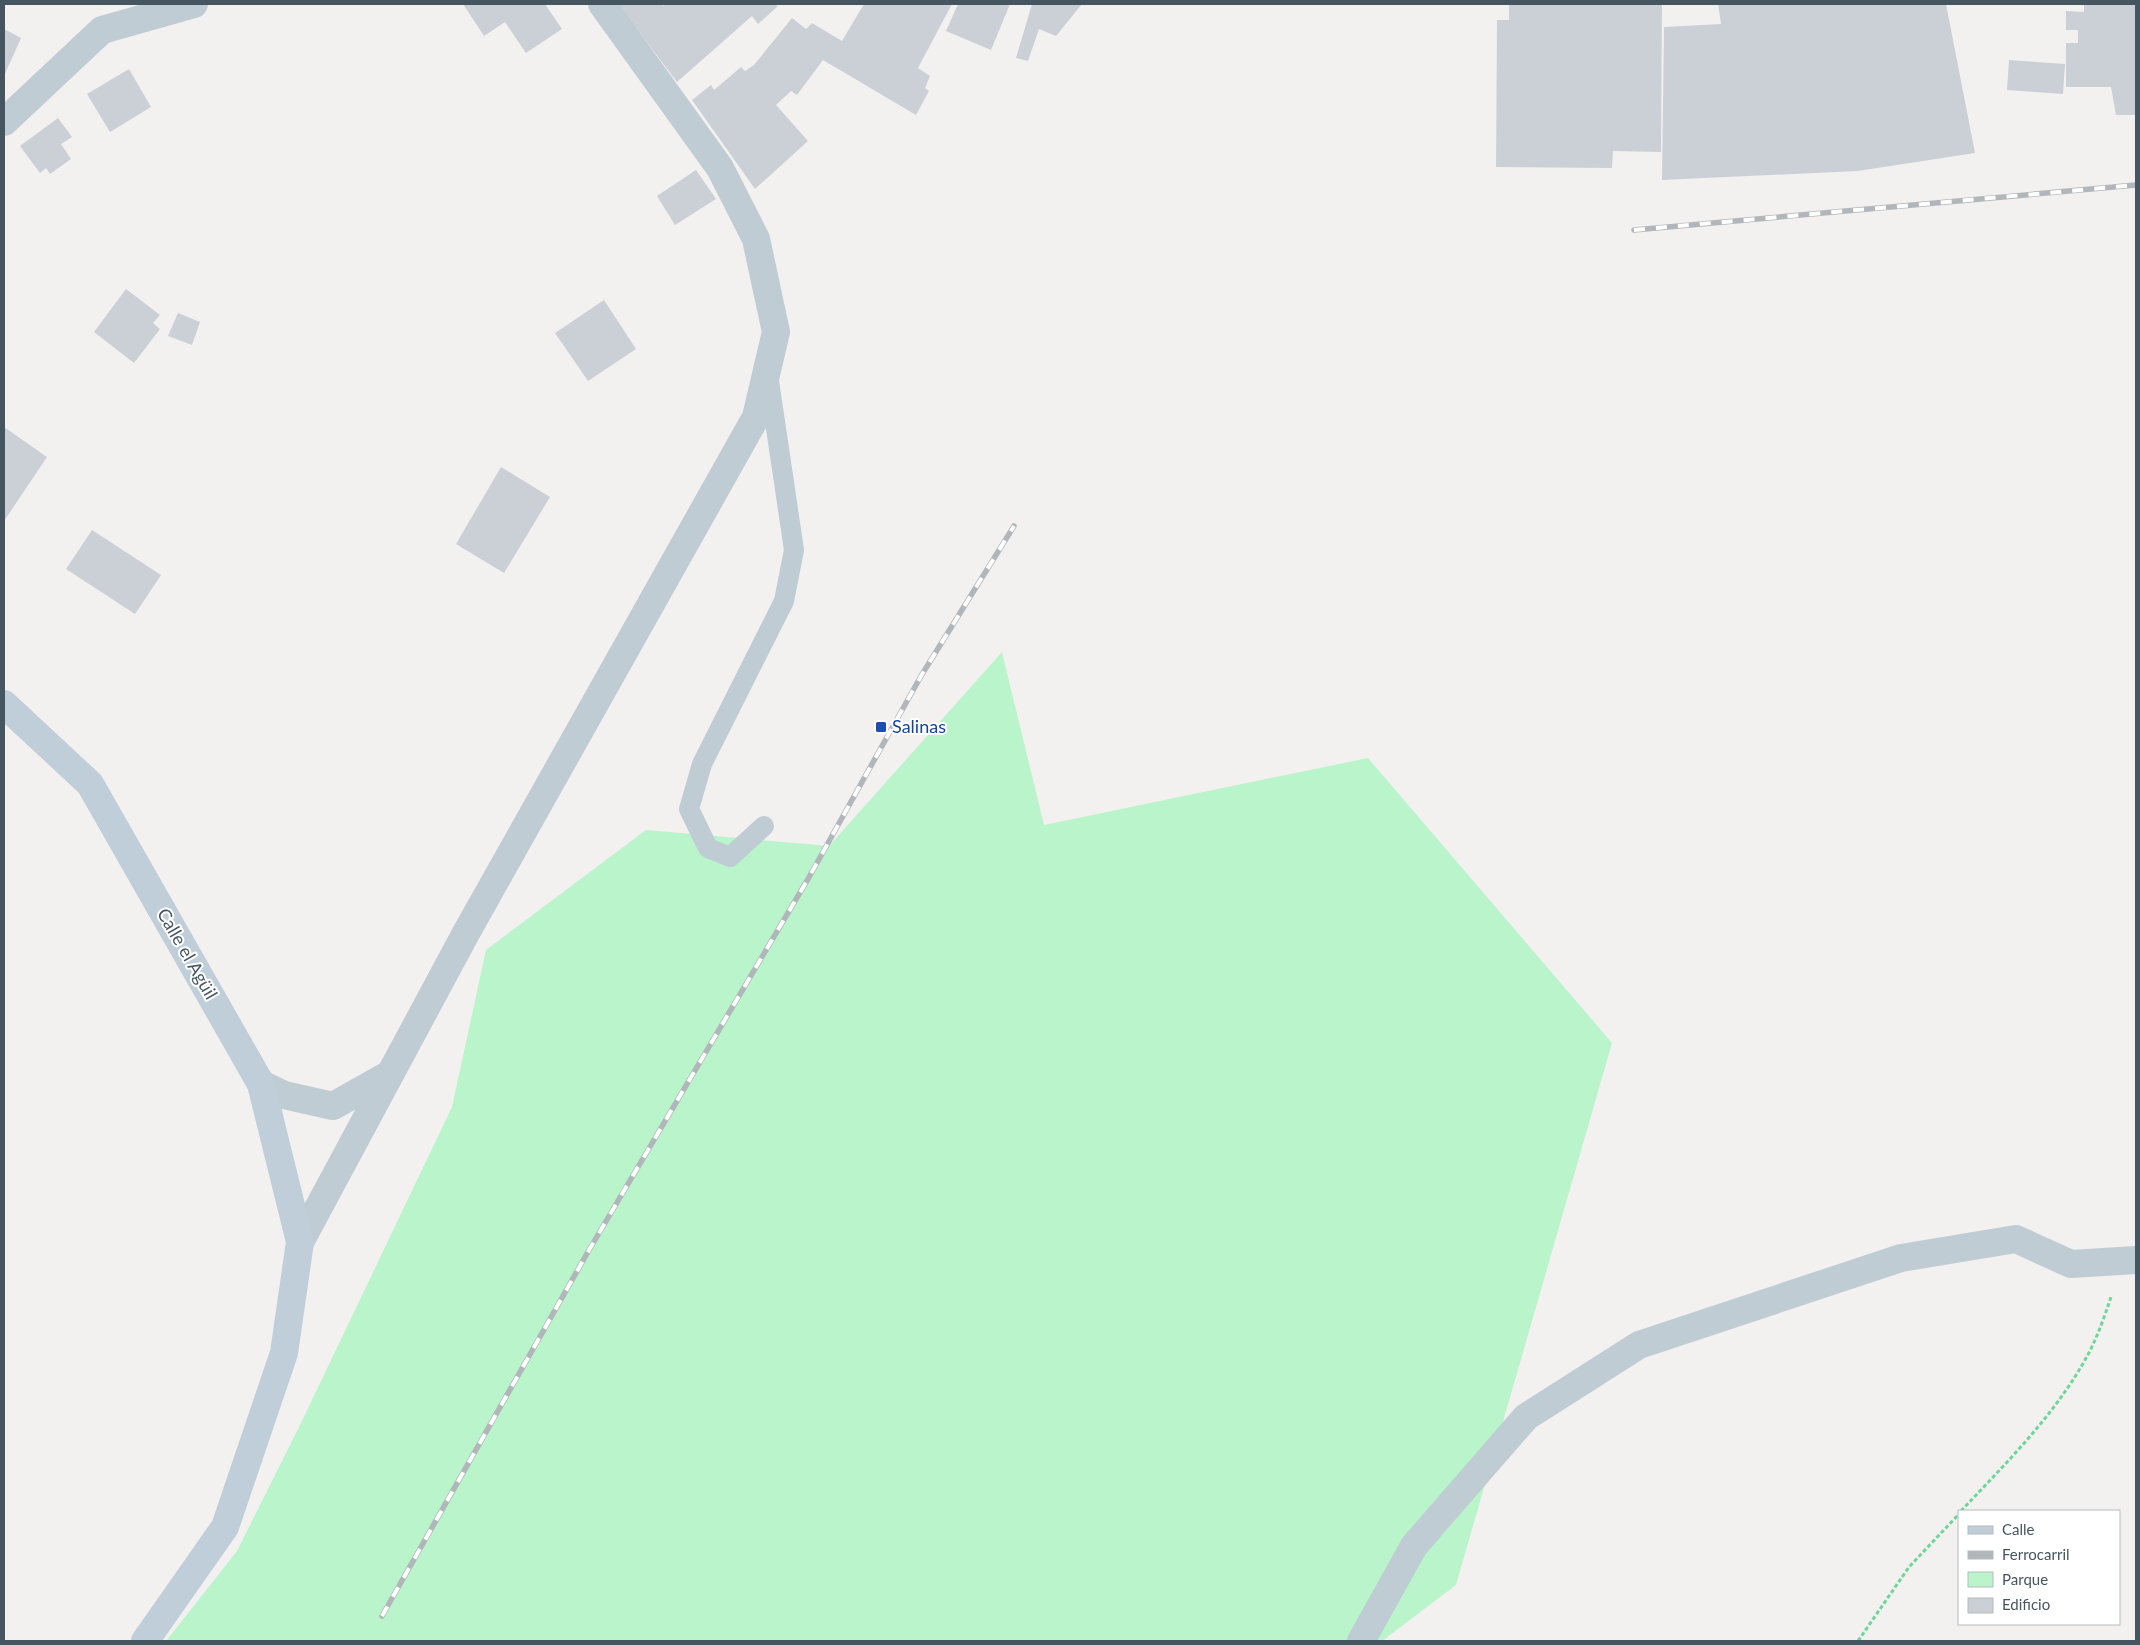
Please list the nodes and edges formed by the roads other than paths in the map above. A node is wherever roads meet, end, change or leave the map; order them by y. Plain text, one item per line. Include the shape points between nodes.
1 (194, 4) edge
2 (602, 4) edge
3 (4, 122) edge
4 (767, 369) junction
5 (4, 704) edge
6 (764, 826) dead end
7 (390, 1074) junction
8 (261, 1084) junction
9 (300, 1242) junction
10 (2128, 1261) edge
11 (146, 1641) edge
12 (1361, 1641) edge

1 - 3 street via 102,30
2 - 4 street via 720,168 756,239 776,332
4 - 6 lane via 794,550 784,601 702,764 689,809 708,848 730,857
4 - 7 street via 756,417 470,924
5 - 8 street, Calle el Agüil via 90,784
7 - 8 street via 333,1106 284,1095
7 - 9 street
8 - 9 street, Calle el Agüil
9 - 11 street via 284,1353 225,1527
10 - 12 street via 2071,1264 2016,1239 1901,1258 1639,1345 1526,1417 1414,1546

